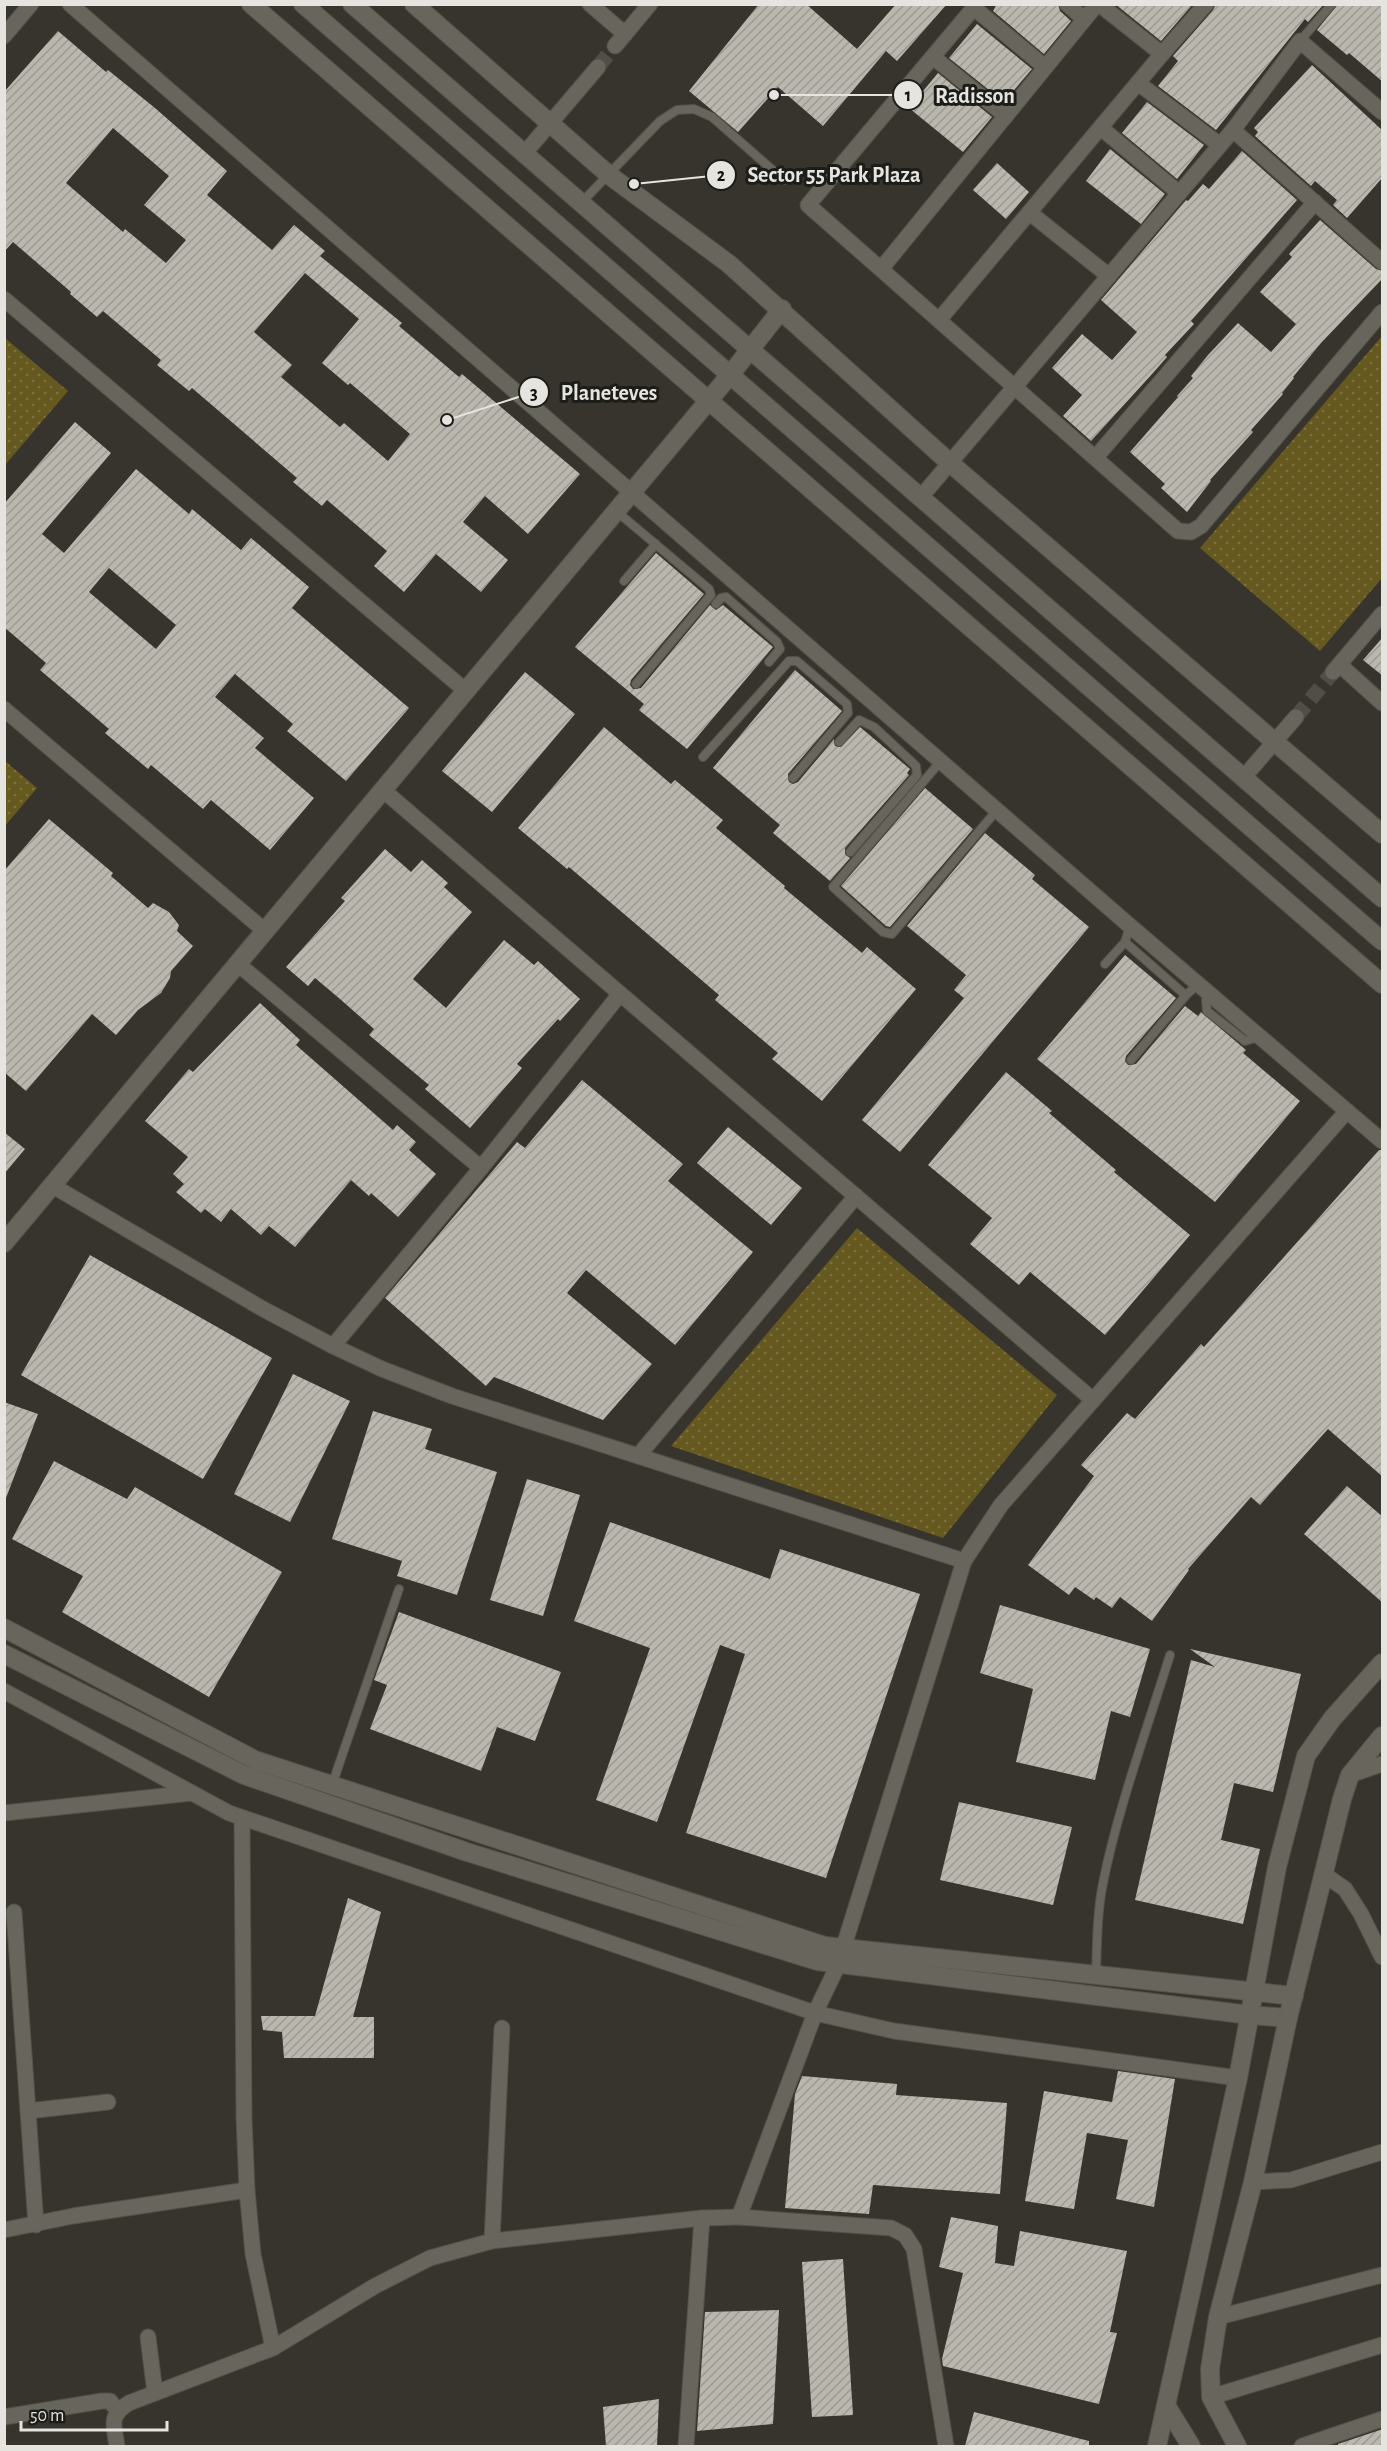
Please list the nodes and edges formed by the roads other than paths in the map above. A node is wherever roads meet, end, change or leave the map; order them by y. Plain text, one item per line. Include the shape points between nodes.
1 (31, 4) edge
2 (70, 4) edge
3 (251, 4) edge
4 (303, 4) edge
5 (352, 4) edge
6 (414, 4) edge
7 (590, 4) edge
8 (650, 4) edge
9 (1067, 4) edge
10 (1098, 4) edge
11 (1206, 4) edge
12 (1332, 4) edge
13 (975, 6) edge
14 (1084, 19) junction
15 (4, 36) edge
16 (1300, 41) junction
17 (1162, 54) junction
18 (933, 57) junction
19 (598, 67) tunnel mouth
20 (1045, 67) junction
21 (1138, 83) junction
22 (1383, 112) edge
23 (1006, 116) junction
24 (550, 123) junction
25 (1101, 128) junction
26 (1233, 130) junction
27 (1220, 145) junction
28 (524, 154) junction
29 (609, 175) junction
30 (784, 180) dead end
31 (1179, 194) junction
32 (1315, 202) junction
33 (580, 203) junction
34 (1030, 213) junction
35 (1383, 262) edge
36 (881, 269) junction
37 (1109, 276) junction
38 (4, 299) edge
39 (782, 309) junction
40 (1383, 312) edge
41 (939, 320) junction
42 (750, 350) junction
43 (730, 375) junction
44 (1015, 386) junction
45 (708, 401) junction
46 (1096, 457) junction
47 (950, 463) junction
48 (632, 492) junction
49 (920, 498) junction
50 (616, 511) junction
51 (656, 544) junction
52 (624, 582) dead end
53 (738, 583) junction
54 (726, 597) junction
55 (716, 604) dead end
56 (1383, 614) edge
57 (790, 628) junction
58 (777, 642) junction
59 (810, 646) junction
60 (797, 661) junction
61 (769, 662) dead end
62 (636, 684) dead end
63 (860, 689) junction
64 (466, 691) junction
65 (1383, 702) edge
66 (846, 704) junction
67 (4, 709) edge
68 (887, 713) junction
69 (1296, 717) tunnel mouth
70 (874, 727) junction
71 (1275, 741) junction
72 (838, 742) dead end
73 (936, 755) junction
74 (703, 757) dead end
75 (916, 766) junction
76 (793, 778) dead end
77 (1243, 778) junction
78 (383, 790) junction
79 (998, 809) junction
80 (1383, 834) edge
81 (850, 852) dead end
82 (1383, 898) edge
83 (1130, 926) junction
84 (265, 932) junction
85 (1383, 940) edge
86 (1125, 942) junction
87 (238, 964) junction
88 (1105, 964) dead end
89 (1383, 984) edge
90 (1204, 988) junction
91 (620, 994) junction
92 (1187, 994) junction
93 (1131, 1060) dead end
94 (1347, 1111) junction
95 (1383, 1141) edge
96 (481, 1168) junction
97 (53, 1186) junction
98 (856, 1196) junction
99 (4, 1243) edge
100 (333, 1346) junction
101 (1093, 1400) junction
102 (638, 1456) junction
103 (964, 1561) junction
104 (399, 1589) dead end
105 (4, 1628) edge
106 (4, 1654) edge
107 (1170, 1655) dead end
108 (1383, 1663) edge
109 (4, 1691) edge
110 (1383, 1736) edge
111 (1383, 1764) edge
112 (1350, 1775) junction
113 (332, 1786) junction
114 (192, 1793) junction
115 (4, 1813) edge
116 (242, 1818) junction
117 (1325, 1875) junction
118 (14, 1912) dead end
119 (841, 1957) junction
120 (1383, 1957) edge
121 (1095, 1976) junction
122 (11, 1984) edge
123 (1254, 1993) junction
124 (1294, 1996) junction
125 (815, 2013) junction
126 (1250, 2015) junction
127 (1288, 2018) junction
128 (502, 2028) dead end
129 (1238, 2078) junction
130 (108, 2102) dead end
131 (28, 2111) junction
132 (1383, 2152) edge
133 (1253, 2182) junction
134 (247, 2190) junction
135 (739, 2217) junction
136 (702, 2218) junction
137 (36, 2225) junction
138 (4, 2230) edge
139 (492, 2241) junction
140 (1383, 2275) edge
141 (1218, 2317) junction
142 (148, 2337) dead end
143 (1383, 2345) edge
144 (273, 2348) junction
145 (155, 2393) junction
146 (1211, 2397) junction
147 (1167, 2407) junction
148 (117, 2410) junction
149 (4, 2417) edge
150 (1383, 2419) edge
151 (1185, 2443) edge
152 (117, 2446) edge
153 (686, 2446) edge
154 (946, 2446) edge
155 (1157, 2446) edge
156 (1236, 2446) edge
157 (1302, 2446) edge

1 - 15 street
2 - 48 street
3 - 45 street
4 - 43 street
5 - 28 street
6 - 24 street
7 - 8 street via 620,40
9 - 14 street
10 - 14 street
10 - 17 street
11 - 17 street
12 - 16 lane
13 - 18 street
13 - 20 street
14 - 20 street
16 - 22 street
16 - 26 street
17 - 21 street
18 - 23 street
18 - 36 street via 808,205
19 - 24 street
20 - 23 street
21 - 25 street
21 - 27 street
23 - 36 street
24 - 28 street
24 - 29 street
25 - 31 street
25 - 34 street
26 - 27 street
26 - 32 street
27 - 31 street
28 - 33 street
29 - 30 lane via 660,121 677,110 694,109 712,117
29 - 33 lane
29 - 39 street via 729,264
31 - 37 street
32 - 35 street
32 - 46 street
33 - 42 street
34 - 37 street
34 - 41 street
36 - 41 street
37 - 44 street
38 - 64 street
39 - 42 street
39 - 47 street
40 - 46 street via 1201,526 1191,532 1178,531
41 - 44 street
42 - 43 street
42 - 49 street
43 - 45 street
43 - 85 street
44 - 46 street
44 - 47 street
45 - 48 street
45 - 89 street
47 - 49 street
47 - 71 street
48 - 50 street
48 - 53 street
49 - 77 street
50 - 51 lane
50 - 64 street
51 - 52 lane
51 - 62 lane via 709,589 711,595
53 - 54 lane
53 - 57 street
54 - 55 lane
54 - 58 lane
56 - 65 street via 1336,669
57 - 58 lane
57 - 59 street
58 - 61 lane via 780,649
59 - 60 lane
59 - 63 street
60 - 66 lane
60 - 74 lane via 789,661
63 - 66 lane
63 - 68 street
64 - 78 street
66 - 76 lane via 848,713
67 - 84 street
68 - 70 lane
68 - 73 street
69 - 71 street
70 - 72 lane via 859,720
70 - 75 lane
71 - 77 street
71 - 80 street
73 - 75 lane
73 - 79 street
73 - 79 lane via 833,887 841,897 883,932 892,933
75 - 81 lane via 917,775
77 - 82 street
78 - 84 street
78 - 91 street
79 - 83 street
83 - 86 lane
83 - 90 street
84 - 87 street
86 - 88 lane
86 - 92 lane
87 - 96 street
87 - 97 street
90 - 92 lane
90 - 94 street
91 - 96 street
91 - 98 street
92 - 93 lane
94 - 95 street
94 - 101 street
96 - 100 street
97 - 99 street
97 - 100 street
98 - 101 street
98 - 102 street
100 - 102 street via 452,1396
101 - 103 street via 1001,1505
102 - 103 street
103 - 119 street
104 - 113 lane
105 - 113 street via 255,1760
106 - 119 street via 244,1775 467,1852 817,1961
107 - 121 lane via 1108,1858 1098,1916
108 - 123 street via 1332,1719 1306,1756 1277,1867
109 - 114 street
110 - 112 street
111 - 112 street
112 - 117 street
113 - 119 street via 825,1946
114 - 115 street
114 - 116 street
116 - 125 street
116 - 134 street
117 - 120 street via 1345,1889
117 - 124 street
118 - 122 street
119 - 121 street
119 - 125 street
119 - 126 street
121 - 123 street
122 - 131 street
123 - 124 street
123 - 126 street
124 - 127 street
125 - 129 street via 894,2031
125 - 135 street
126 - 127 street
126 - 129 street
127 - 133 street
128 - 139 street
129 - 147 street
130 - 131 street
131 - 137 street
132 - 133 street via 1291,2180
133 - 141 street
134 - 137 street
134 - 144 street via 253,2254
135 - 136 street
135 - 154 street via 891,2228 905,2235 914,2249
136 - 139 street
136 - 153 street
137 - 138 street
139 - 144 street via 430,2258 375,2286
140 - 141 street
141 - 146 street via 1210,2369
142 - 145 street
143 - 146 street
144 - 145 street
145 - 148 street
146 - 156 street
147 - 151 street
147 - 155 street
148 - 149 street via 111,2401 102,2401
148 - 152 street via 113,2422
150 - 157 street

